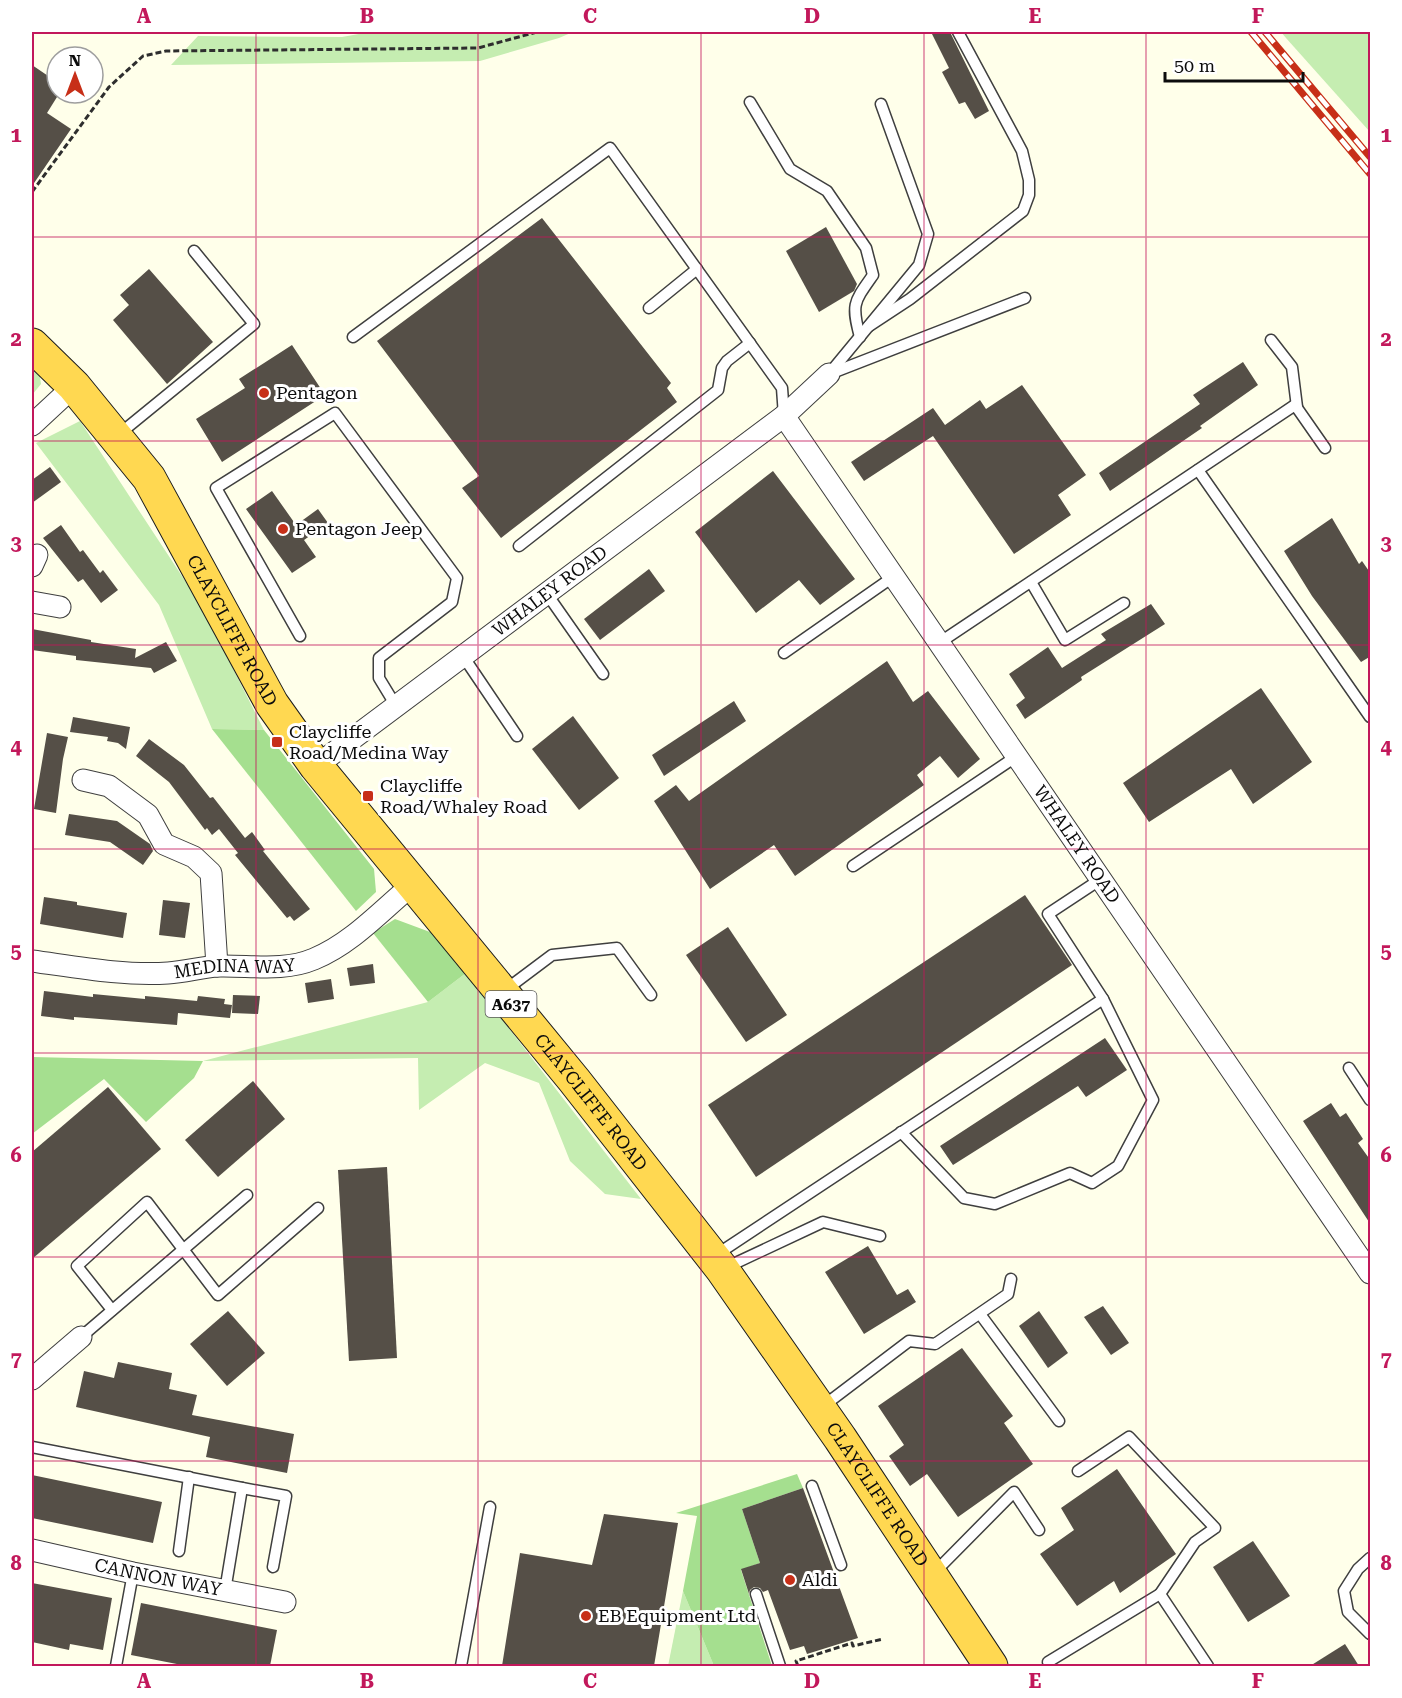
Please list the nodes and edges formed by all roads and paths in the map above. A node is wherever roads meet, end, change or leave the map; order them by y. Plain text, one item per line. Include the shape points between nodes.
1 (537, 32) edge
2 (958, 32) edge
3 (750, 102) dead end
4 (881, 104) dead end
5 (32, 192) edge
6 (194, 251) dead end
7 (697, 269) junction
8 (1025, 298) dead end
9 (649, 308) dead end
10 (869, 326) junction
11 (353, 337) dead end
12 (860, 337) junction
13 (1271, 340) dead end
14 (750, 343) junction
15 (32, 345) edge
16 (829, 374) junction
17 (74, 386) junction
18 (1295, 405) junction
19 (784, 416) junction
20 (32, 425) edge
21 (115, 437) junction
22 (1325, 448) dead end
23 (1198, 470) junction
24 (519, 546) dead end
25 (894, 576) junction
26 (1031, 582) junction
27 (547, 594) junction
28 (32, 601) edge
29 (1124, 603) dead end
30 (60, 607) dead end
31 (300, 636) dead end
32 (939, 643) junction
33 (784, 653) dead end
34 (464, 656) junction
35 (603, 674) dead end
36 (396, 706) junction
37 (1371, 717) edge
38 (517, 736) dead end
39 (1017, 756) junction
40 (316, 766) junction
41 (83, 780) dead end
42 (854, 866) dead end
43 (1101, 879) junction
44 (412, 885) junction
45 (32, 962) edge
46 (217, 966) junction
47 (502, 993) junction
48 (651, 995) dead end
49 (1103, 999) junction
50 (1348, 1068) dead end
51 (1371, 1100) edge
52 (901, 1132) junction
53 (247, 1195) dead end
54 (318, 1208) dead end
55 (880, 1236) dead end
56 (184, 1249) junction
57 (718, 1263) junction
58 (1371, 1273) edge
59 (1011, 1279) dead end
60 (112, 1310) junction
61 (980, 1314) junction
62 (81, 1337) joint
63 (32, 1379) edge
64 (820, 1409) junction
65 (1059, 1421) dead end
66 (32, 1447) edge
67 (1078, 1471) dead end
68 (189, 1477) junction
69 (812, 1486) dead end
70 (242, 1488) junction
71 (490, 1507) dead end
72 (1039, 1530) dead end
73 (32, 1550) edge
74 (179, 1551) dead end
75 (1371, 1558) edge
76 (841, 1565) dead end
77 (273, 1567) dead end
78 (133, 1573) junction
79 (930, 1576) junction
80 (225, 1591) junction
81 (756, 1594) dead end
82 (1160, 1594) junction
83 (285, 1602) dead end
84 (1371, 1634) edge
85 (883, 1639) dead end
86 (1048, 1662) dead end
87 (117, 1666) edge
88 (461, 1666) edge
89 (780, 1666) edge
90 (798, 1666) edge
91 (991, 1666) edge
92 (1208, 1666) edge

1 - 5 path via 478,48 166,51 143,56 109,87
2 - 10 lane via 1022,151 1029,180 1026,204 1023,211 910,299
3 - 12 lane via 790,169 827,191 866,248 873,275 855,300
4 - 10 lane via 928,234 919,266
6 - 21 lane via 254,324
7 - 9 lane
7 - 11 lane via 610,148
7 - 14 lane
8 - 16 lane
10 - 12 lane
12 - 16 lane
13 - 18 lane via 1292,367
14 - 19 lane via 782,388
14 - 24 lane via 722,368 718,390
15 - 17 highway, CLAYCLIFFE ROAD / A637
16 - 19 street, WHALEY ROAD
17 - 20 street
17 - 21 highway, CLAYCLIFFE ROAD / A637
18 - 22 lane
18 - 23 lane
19 - 25 street, WHALEY ROAD
19 - 27 street, WHALEY ROAD
21 - 40 highway, CLAYCLIFFE ROAD / A637 via 149,478 272,704
23 - 26 lane
23 - 37 lane
25 - 32 street, WHALEY ROAD
25 - 33 lane
26 - 29 lane via 1065,640
26 - 32 lane
27 - 34 street, WHALEY ROAD
27 - 35 lane
28 - 30 street
31 - 36 lane via 216,488 335,413 457,578 452,602 379,658 379,678
32 - 39 street, WHALEY ROAD
34 - 36 street, WHALEY ROAD
34 - 38 lane
36 - 40 street, WHALEY ROAD
39 - 42 lane
39 - 43 street, WHALEY ROAD
40 - 44 highway, CLAYCLIFFE ROAD / A637
41 - 46 street via 110,786 148,815 164,844 194,858 211,873
43 - 49 lane via 1048,914
43 - 58 street, WHALEY ROAD
44 - 46 street, MEDINA WAY via 350,938 314,959 284,966
44 - 47 highway, CLAYCLIFFE ROAD / A637
45 - 46 street, MEDINA WAY via 169,974
47 - 48 lane via 552,955 617,948
47 - 57 highway, CLAYCLIFFE ROAD / A637
49 - 52 lane
49 - 52 lane via 1153,1100 1118,1166 1092,1183 1070,1173 995,1204 964,1198
50 - 51 lane
52 - 57 lane
53 - 56 lane
54 - 56 lane via 218,1295
55 - 57 lane via 823,1222
56 - 60 lane
56 - 60 lane via 147,1202 77,1266
57 - 64 highway, CLAYCLIFFE ROAD / A637
59 - 61 lane via 1008,1294
60 - 62 lane
61 - 64 lane via 936,1344 909,1341
61 - 65 lane
62 - 63 street
64 - 79 highway, CLAYCLIFFE ROAD / A637
66 - 68 lane
67 - 82 lane via 1129,1437 1215,1528 1195,1542
68 - 70 lane
68 - 74 lane
69 - 76 lane
70 - 77 lane via 286,1496
70 - 80 lane
71 - 88 lane
72 - 79 lane via 1014,1492
73 - 78 street, CANNON WAY
75 - 84 lane via 1358,1569 1344,1591 1348,1612
78 - 80 street, CANNON WAY
78 - 87 lane
79 - 91 highway, CLAYCLIFFE ROAD / A637
80 - 83 street, CANNON WAY
81 - 89 lane
82 - 86 lane
82 - 92 lane
85 - 90 path via 853,1646 852,1643 796,1661

